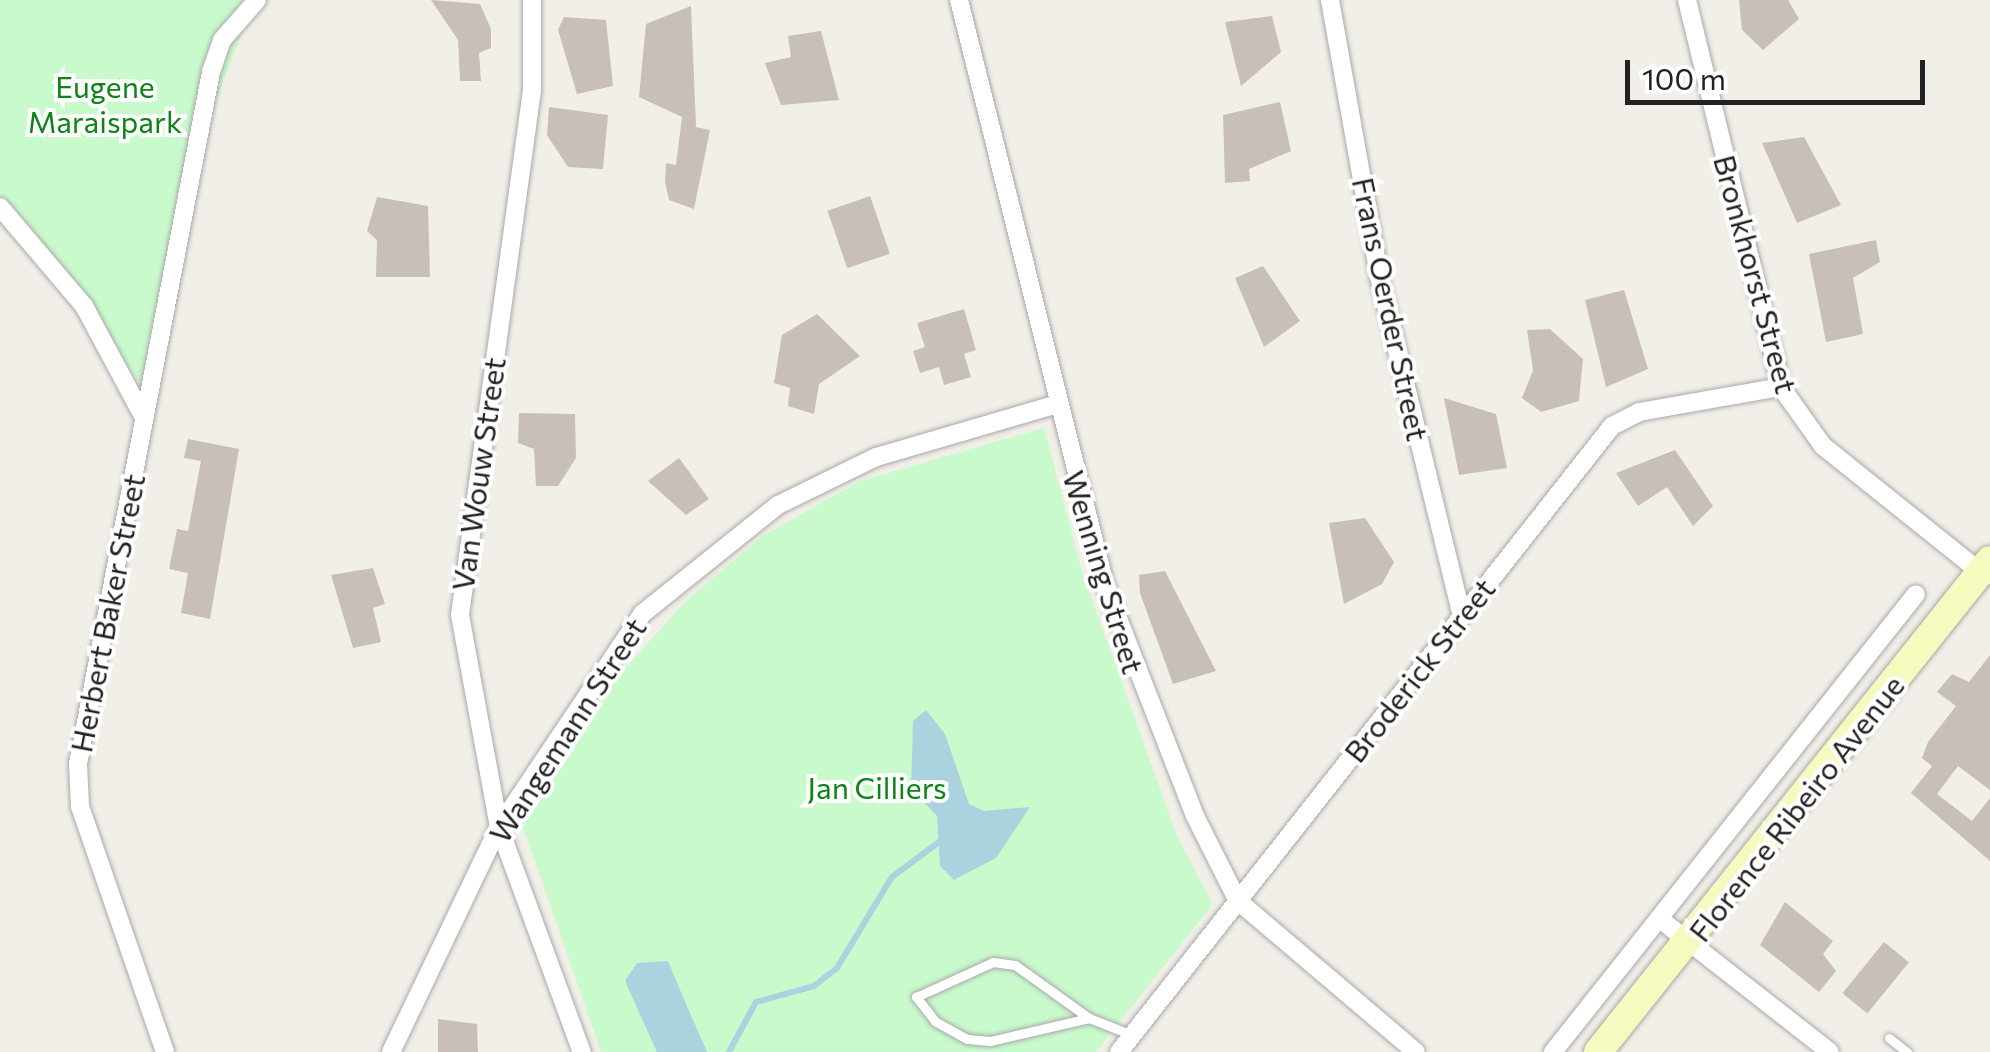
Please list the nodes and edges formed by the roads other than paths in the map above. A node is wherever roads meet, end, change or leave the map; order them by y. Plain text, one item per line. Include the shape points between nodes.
1 (257, 0) edge
2 (532, 0) edge
3 (959, 0) edge
4 (1330, 0) edge
5 (1687, 0) edge
6 (0, 207) edge
7 (1781, 388) junction
8 (1054, 405) junction
9 (144, 418) junction
10 (1987, 571) edge
11 (1916, 594) dead end
12 (1462, 616) junction
13 (499, 827) junction
14 (1238, 900) junction
15 (1662, 920) junction
16 (1690, 943) junction
17 (1088, 1018) junction
18 (1132, 1036) junction
19 (1889, 1038) dead end
20 (165, 1052) edge
21 (391, 1052) edge
22 (582, 1052) edge
23 (1119, 1052) edge
24 (1416, 1052) edge
25 (1553, 1052) edge
26 (1598, 1052) edge
27 (1830, 1052) edge
28 (1908, 1052) edge

1 - 9 street, Herbert Baker Street via 222,40 211,72
2 - 13 street, Van Wouw Street via 532,90 460,590 464,654
3 - 8 street, Wenning Street
4 - 12 street, Frans Oerder Street via 1379,276
5 - 7 street, Bronkhorst Street
6 - 9 street via 84,306
7 - 10 street, Bronkhorst Street via 1823,446
7 - 12 street, Broderick Street via 1623,418
8 - 13 street, Wangemann Street via 876,457 738,532 642,614
8 - 14 street, Wenning Street via 1142,694
9 - 20 street, Herbert Baker Street via 78,764 80,806
10 - 16 main road, Florence Ribeiro Avenue
11 - 15 street
12 - 14 street, Broderick Street
13 - 21 street, Wangemann Street
13 - 22 street, Van Wouw Street
14 - 18 street, Broderick Street
14 - 24 street, Wenning Street
15 - 16 street
15 - 25 street
16 - 26 main road, Florence Ribeiro Avenue
16 - 27 street
17 - 17 lane via 990,1041 967,1039 936,1021 916,997 992,962 1029,973
17 - 18 lane
18 - 23 street, Broderick Street
19 - 28 lane

